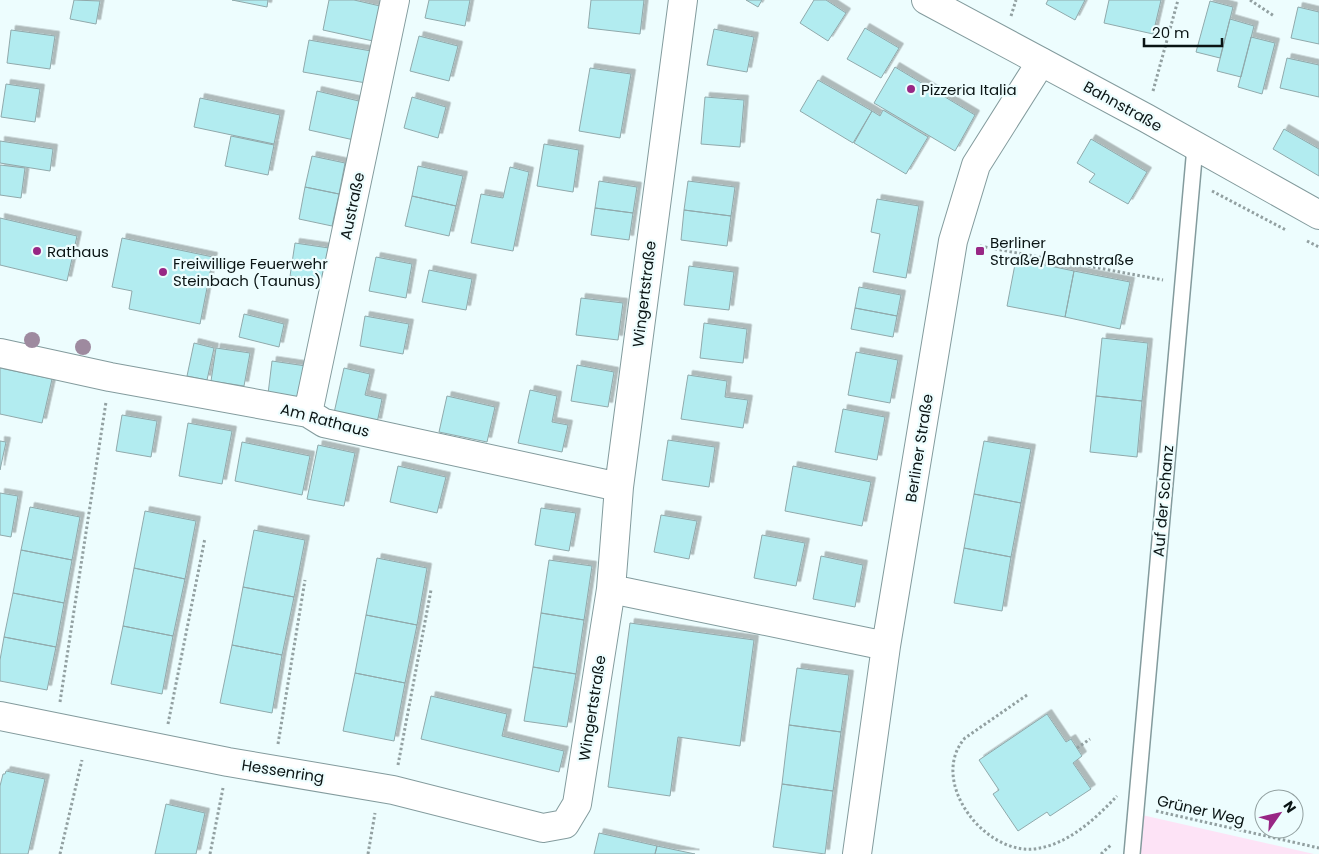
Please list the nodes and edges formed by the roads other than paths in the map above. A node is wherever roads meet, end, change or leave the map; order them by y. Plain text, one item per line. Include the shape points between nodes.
1 (395, 0) edge
2 (683, 0) edge
3 (926, 0) edge
4 (1040, 62) junction
5 (1195, 147) junction
6 (1319, 215) edge
7 (0, 354) edge
8 (308, 412) junction
9 (619, 487) junction
10 (611, 588) junction
11 (886, 646) junction
12 (0, 716) edge
13 (565, 824) joint
14 (857, 854) edge
15 (1132, 854) edge

1 - 8 street, Austraße
2 - 9 street, Wingertstraße
3 - 4 street, Bahnstraße
4 - 5 street, Bahnstraße
4 - 11 street, Berliner Straße via 976,166 953,241
5 - 6 street, Bahnstraße
5 - 15 lane, Auf der Schanz
7 - 8 street, Am Rathaus
8 - 9 street, Am Rathaus via 324,423
9 - 10 street, Wingertstraße
10 - 11 street
10 - 13 street, Wingertstraße via 577,804
11 - 14 street, Berliner Straße
12 - 13 street, Hessenring via 228,762 387,788 543,828

